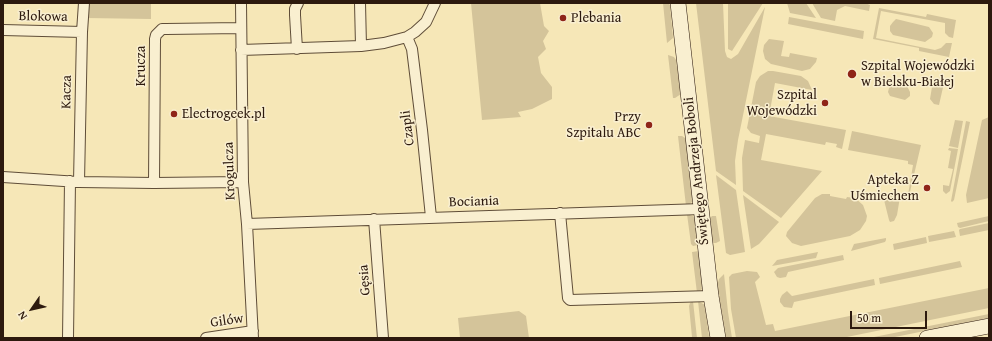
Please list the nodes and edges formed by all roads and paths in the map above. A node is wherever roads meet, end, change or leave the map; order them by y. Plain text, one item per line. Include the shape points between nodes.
1 (84, 3) edge
2 (241, 3) edge
3 (298, 3) edge
4 (360, 3) edge
5 (435, 3) edge
6 (678, 3) edge
7 (240, 28) junction
8 (3, 30) edge
9 (82, 32) junction
10 (407, 37) junction
11 (361, 46) junction
12 (297, 48) junction
13 (241, 50) junction
14 (3, 177) edge
15 (75, 182) junction
16 (243, 182) junction
17 (154, 183) junction
18 (702, 209) junction
19 (560, 213) junction
20 (431, 217) junction
21 (374, 219) junction
22 (247, 224) junction
23 (711, 296) junction
24 (989, 326) edge
25 (253, 334) edge
26 (68, 338) edge
27 (206, 338) edge
28 (383, 338) edge
29 (718, 338) edge
30 (927, 338) edge

1 - 9 street, Kacza
2 - 7 street, Krogulcza
3 - 12 street via 294,15
4 - 11 street
5 - 10 street via 426,22
6 - 18 street, Świętego Andrzeja Boboli
7 - 13 street, Krogulcza
7 - 17 street, Krucza via 162,29 156,34
8 - 9 street, Blokowa
9 - 15 street, Kacza
10 - 11 street
10 - 20 street, Czapli via 412,49
11 - 12 street
12 - 13 street
13 - 16 street, Krogulcza
14 - 15 street
15 - 17 street
15 - 26 street, Kacza
16 - 17 street
16 - 22 street, Krogulcza
18 - 19 street, Bociania
18 - 23 street, Świętego Andrzeja Boboli
19 - 20 street, Bociania
19 - 23 street via 570,300
20 - 21 street, Bociania
21 - 22 street, Bociania
21 - 28 street, Gęsia
22 - 25 street, Krogulcza
23 - 29 street, Świętego Andrzeja Boboli
24 - 30 street
25 - 27 street, Gilów

